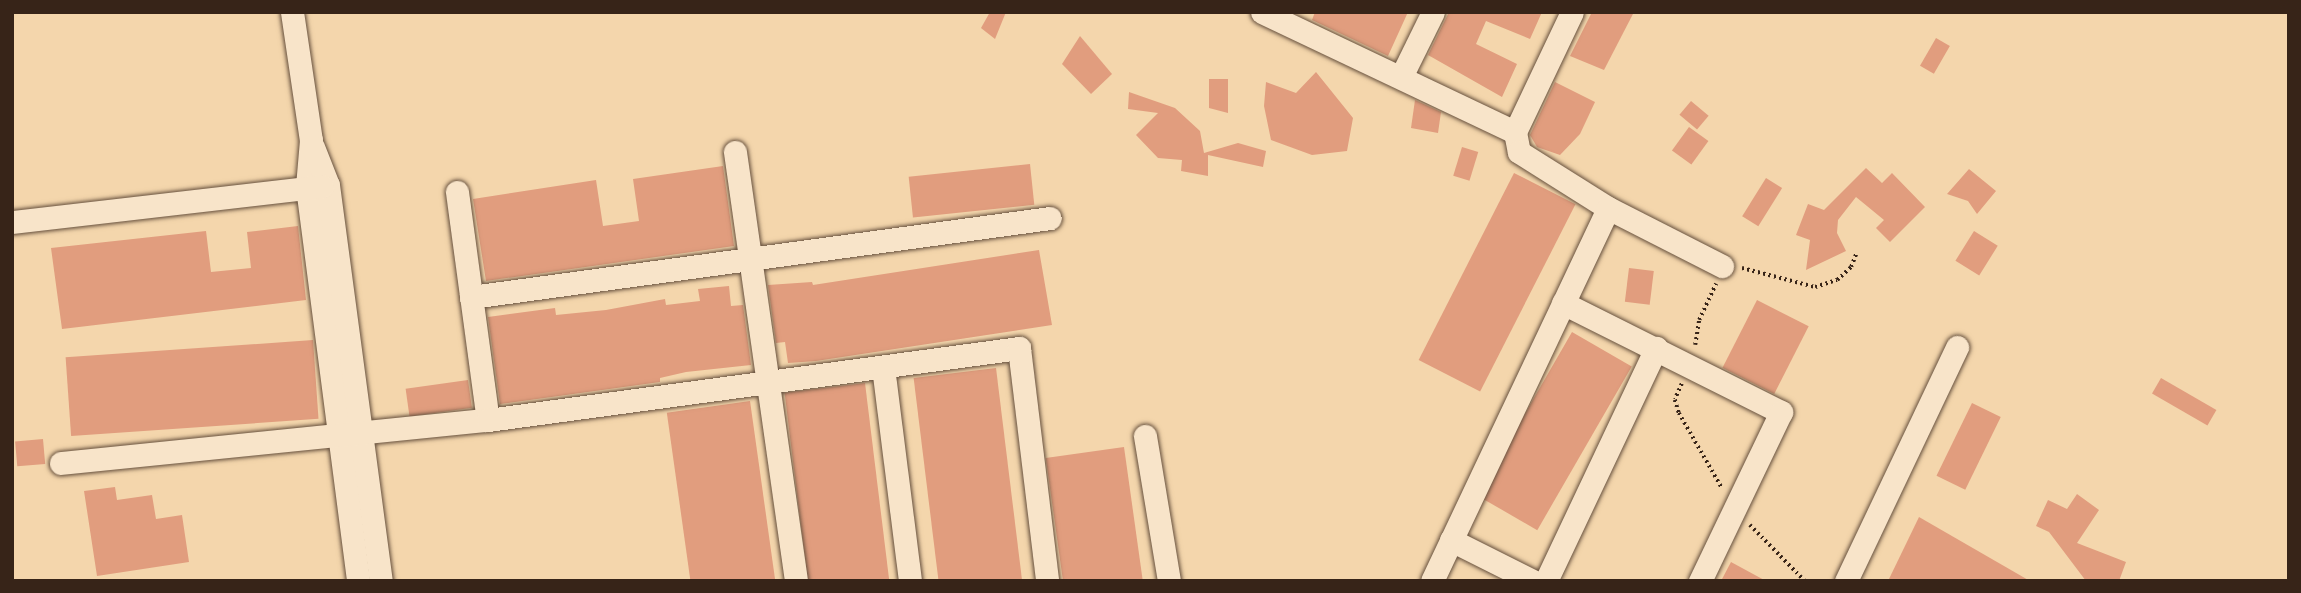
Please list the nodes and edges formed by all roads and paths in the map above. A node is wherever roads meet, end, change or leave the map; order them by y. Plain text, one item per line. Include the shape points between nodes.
1 (292, 12) edge
2 (1262, 12) edge
3 (1433, 12) edge
4 (1572, 12) edge
5 (1401, 77) junction
6 (1515, 132) junction
7 (735, 152) dead end
8 (317, 186) junction
9 (457, 192) dead end
10 (1608, 208) junction
11 (1050, 218) dead end
12 (12, 222) edge
13 (750, 260) junction
14 (1722, 266) dead end
15 (471, 297) junction
16 (1563, 303) junction
17 (1957, 347) dead end
18 (1656, 348) junction
19 (883, 367) junction
20 (766, 382) junction
21 (488, 420) junction
22 (350, 433) junction
23 (1145, 436) dead end
24 (61, 463) dead end
25 (1451, 540) junction
26 (358, 581) edge
27 (381, 581) edge
28 (796, 581) edge
29 (910, 581) edge
30 (1047, 581) edge
31 (1169, 581) edge
32 (1432, 581) edge
33 (1533, 581) edge
34 (1546, 581) edge
35 (1700, 581) edge
36 (1846, 581) edge

1 - 8 street
2 - 5 street
3 - 5 street
4 - 6 street
5 - 6 street
6 - 10 street via 1520,152
7 - 13 street
8 - 12 street
8 - 22 street
9 - 15 street
10 - 14 street
10 - 16 street
11 - 13 street
13 - 15 street
13 - 20 street
15 - 21 street
16 - 18 street
16 - 25 street
17 - 36 street
18 - 34 street
18 - 35 street via 1781,412
19 - 20 street
19 - 29 street
19 - 30 street via 1018,348
20 - 21 street
20 - 28 street
21 - 22 street
22 - 24 street
22 - 26 street
22 - 27 street
23 - 31 street
25 - 32 street
25 - 33 street

